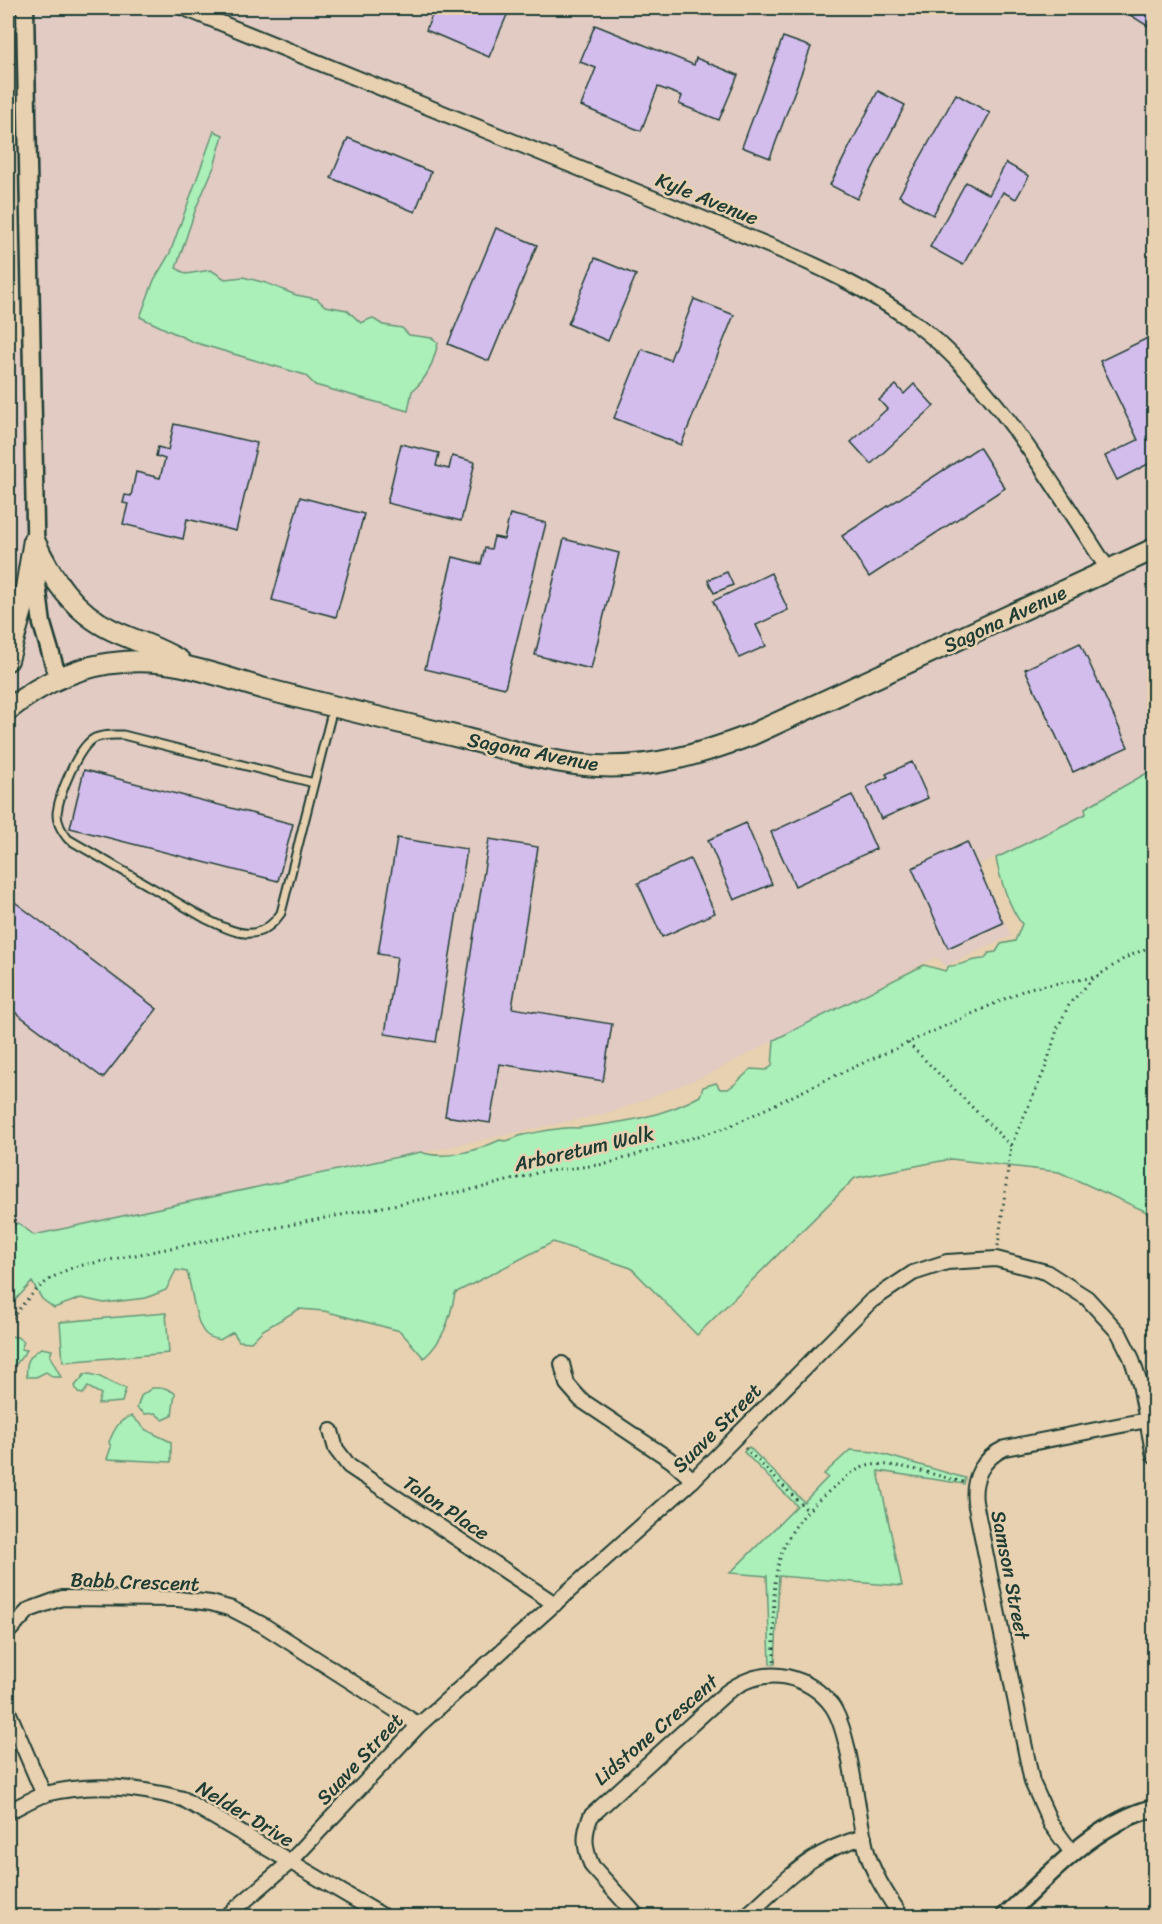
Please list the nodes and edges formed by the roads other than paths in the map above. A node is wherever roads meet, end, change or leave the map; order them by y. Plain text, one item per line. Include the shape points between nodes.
1 (25, 8) edge
2 (184, 8) edge
3 (34, 540) junction
4 (1155, 549) edge
5 (1109, 571) junction
6 (8, 660) edge
7 (187, 666) junction
8 (58, 678) junction
9 (334, 706) junction
10 (8, 710) edge
11 (314, 783) junction
12 (562, 1364) dead end
13 (1147, 1420) junction
14 (331, 1431) dead end
15 (1155, 1456) edge
16 (693, 1480) junction
17 (555, 1604) junction
18 (8, 1632) edge
19 (8, 1711) edge
20 (419, 1725) junction
21 (44, 1795) junction
22 (1155, 1808) edge
23 (8, 1812) edge
24 (864, 1837) junction
25 (1073, 1854) junction
26 (289, 1863) junction
27 (227, 1917) edge
28 (383, 1917) edge
29 (637, 1917) edge
30 (746, 1917) edge
31 (901, 1917) edge
32 (1005, 1917) edge

1 - 3 street
2 - 5 street, Kyle Avenue via 763,243 871,293 918,326 987,395
3 - 6 main road via 23,606
3 - 7 main road via 53,576 82,610 110,629 155,647
3 - 8 street via 39,608
4 - 5 main road, Sagona Avenue
5 - 9 main road, Sagona Avenue via 751,735 698,755 645,764 595,766 553,760
7 - 8 main road, Sagona Avenue via 123,662
7 - 9 main road, Sagona Avenue
8 - 10 main road, Sagona Avenue
9 - 11 lane
11 - 11 lane via 280,913 273,925 259,933 237,932 206,919 68,839 59,826 57,814 78,757 95,738 107,735 123,735
12 - 16 street via 567,1384 581,1400 672,1461
13 - 15 street, Suave Street
13 - 16 street, Suave Street via 1131,1357 1100,1310 1074,1287 1046,1272 996,1259 965,1259 929,1267 883,1291
13 - 25 street, Samson Street via 1005,1448 986,1461 975,1485 975,1502 1032,1782 1045,1813
14 - 17 street, Talon Place via 336,1449 349,1466
16 - 17 street, Suave Street
17 - 20 street, Suave Street
18 - 20 street, Babb Crescent via 29,1610 63,1598 211,1603 263,1625
19 - 21 street
20 - 26 street, Suave Street
21 - 23 street, Nelder Drive
21 - 26 street, Nelder Drive via 100,1786 147,1790 183,1799
22 - 25 street via 1113,1825
24 - 29 street, Lidstone Crescent via 833,1708 806,1684 774,1675 746,1680 727,1692 591,1816 585,1836 587,1856
24 - 30 street via 814,1856
24 - 31 street, Lidstone Crescent via 873,1870
25 - 32 street
26 - 27 street, Suave Street
26 - 28 street, Nelder Drive

